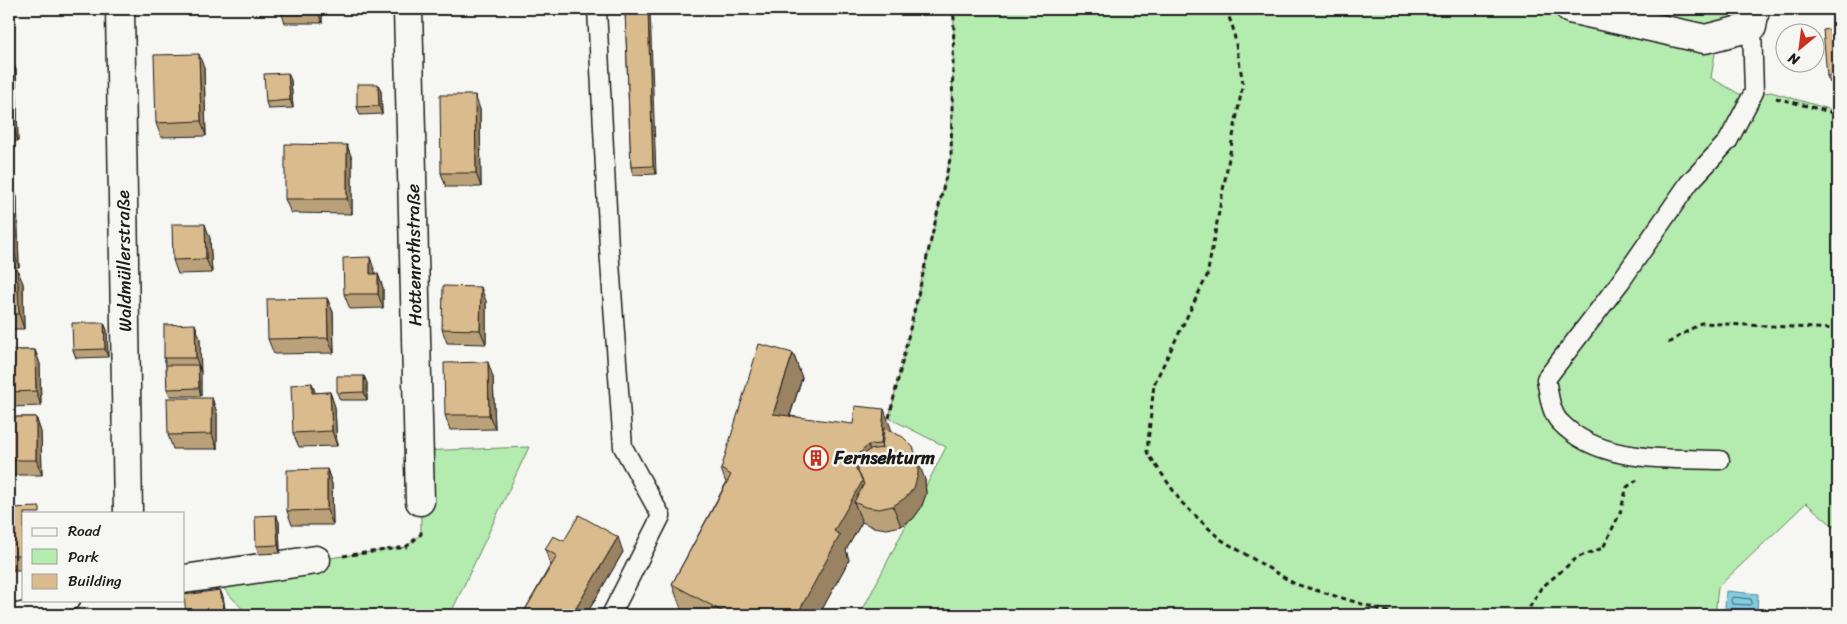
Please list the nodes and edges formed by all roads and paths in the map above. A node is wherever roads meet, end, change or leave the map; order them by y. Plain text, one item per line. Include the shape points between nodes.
1 (120, 9) edge
2 (408, 9) edge
3 (597, 9) edge
4 (952, 9) edge
5 (1226, 9) edge
6 (1570, 9) edge
7 (1754, 18) edge
8 (1754, 92) junction
9 (1838, 114) edge
10 (1838, 329) edge
11 (1668, 343) dead end
12 (890, 418) dead end
13 (1720, 460) dead end
14 (1641, 478) dead end
15 (420, 501) dead end
16 (128, 512) edge
17 (421, 534) dead end
18 (316, 560) joint
19 (185, 579) edge
20 (63, 602) edge
21 (9, 615) edge
22 (611, 615) edge
23 (1399, 615) edge
24 (1525, 615) edge

1 - 16 street, Waldmüllerstraße
2 - 15 street, Hottenrothstraße
3 - 22 lane via 608,238 623,447 661,516
4 - 12 path via 951,155
5 - 23 path via 1233,28 1243,83 1207,276 1154,384 1147,452 1181,502 1220,539 1295,584
6 - 7 street via 1705,38
7 - 8 lane
8 - 9 path
8 - 13 lane via 1728,141 1689,183 1546,379 1552,408 1560,422 1589,443 1625,455
10 - 11 path via 1701,324
14 - 24 path via 1628,487 1603,548 1578,557 1541,588
17 - 18 path via 406,547
18 - 19 street
20 - 21 lane

